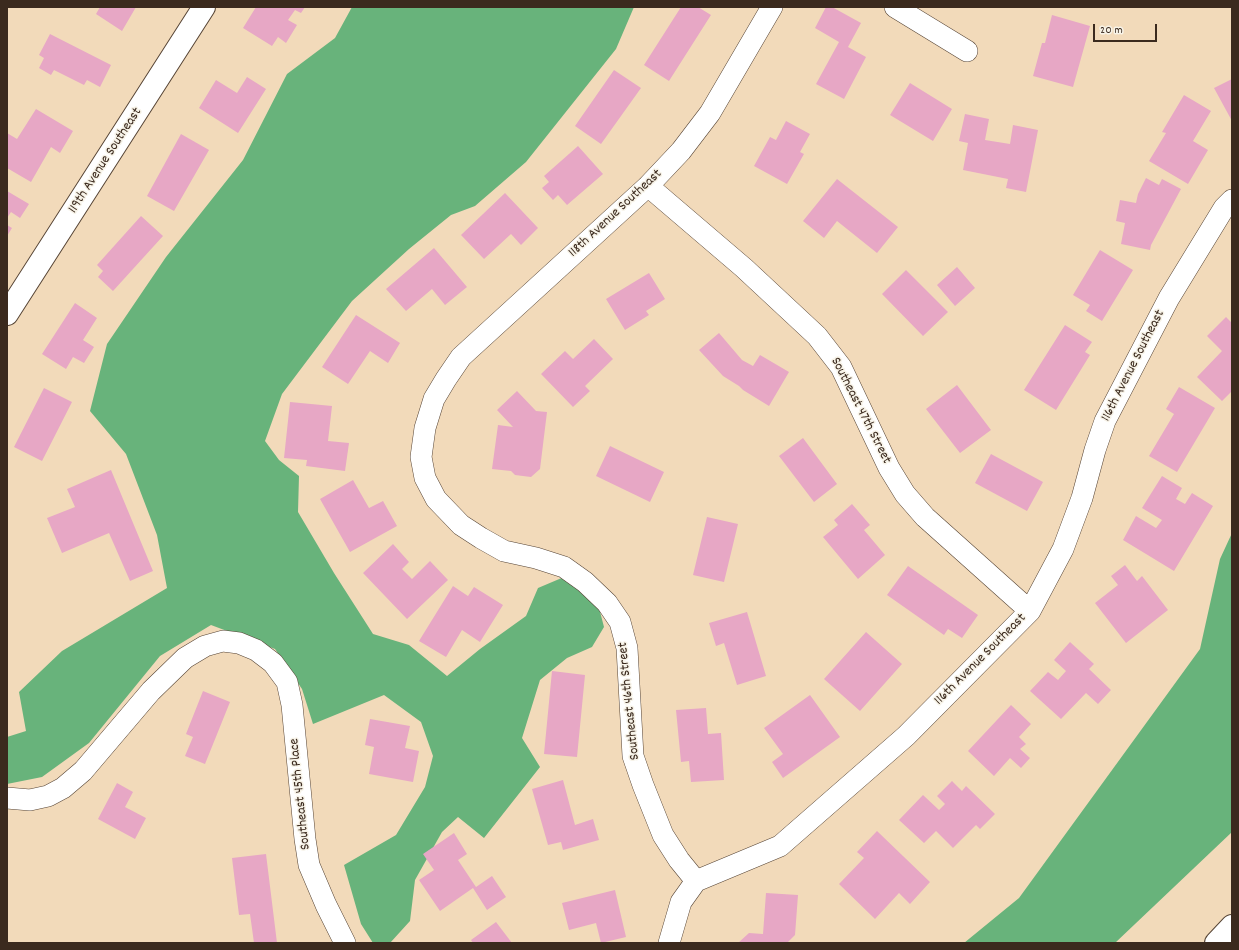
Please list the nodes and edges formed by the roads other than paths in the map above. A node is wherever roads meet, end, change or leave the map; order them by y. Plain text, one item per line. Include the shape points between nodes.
1 (204, 7) edge
2 (772, 7) edge
3 (895, 7) edge
4 (967, 51) dead end
5 (648, 186) junction
6 (1232, 200) edge
7 (7, 314) edge
8 (434, 399) joint
9 (1030, 611) junction
10 (7, 798) edge
11 (696, 881) junction
12 (1232, 926) edge
13 (345, 943) edge
14 (669, 943) edge
15 (1216, 943) edge

1 - 7 main road, 119th Avenue Southeast
2 - 5 street, 118th Avenue Southeast via 710,113 681,151
3 - 4 street
5 - 8 street, 118th Avenue Southeast via 462,357
5 - 9 street, Southeast 47th Street via 744,268 818,336 841,367 889,468 905,494 925,517
6 - 9 street, 116th Avenue Southeast via 1224,208 1169,298 1104,421 1082,498 1063,549
8 - 11 street, Southeast 46th Street via 425,428 421,457 425,478 436,499 461,525 504,551 564,567 586,582 607,603 620,622 627,648 633,756 663,835
9 - 11 street, 116th Avenue Southeast via 906,736 780,846
10 - 13 street, Southeast 45th Place via 30,800 48,796 62,788 83,771 151,691 185,658 205,646 223,641 239,643 256,650 273,663 287,682 292,705 309,865
11 - 14 street via 681,902
12 - 15 main road

